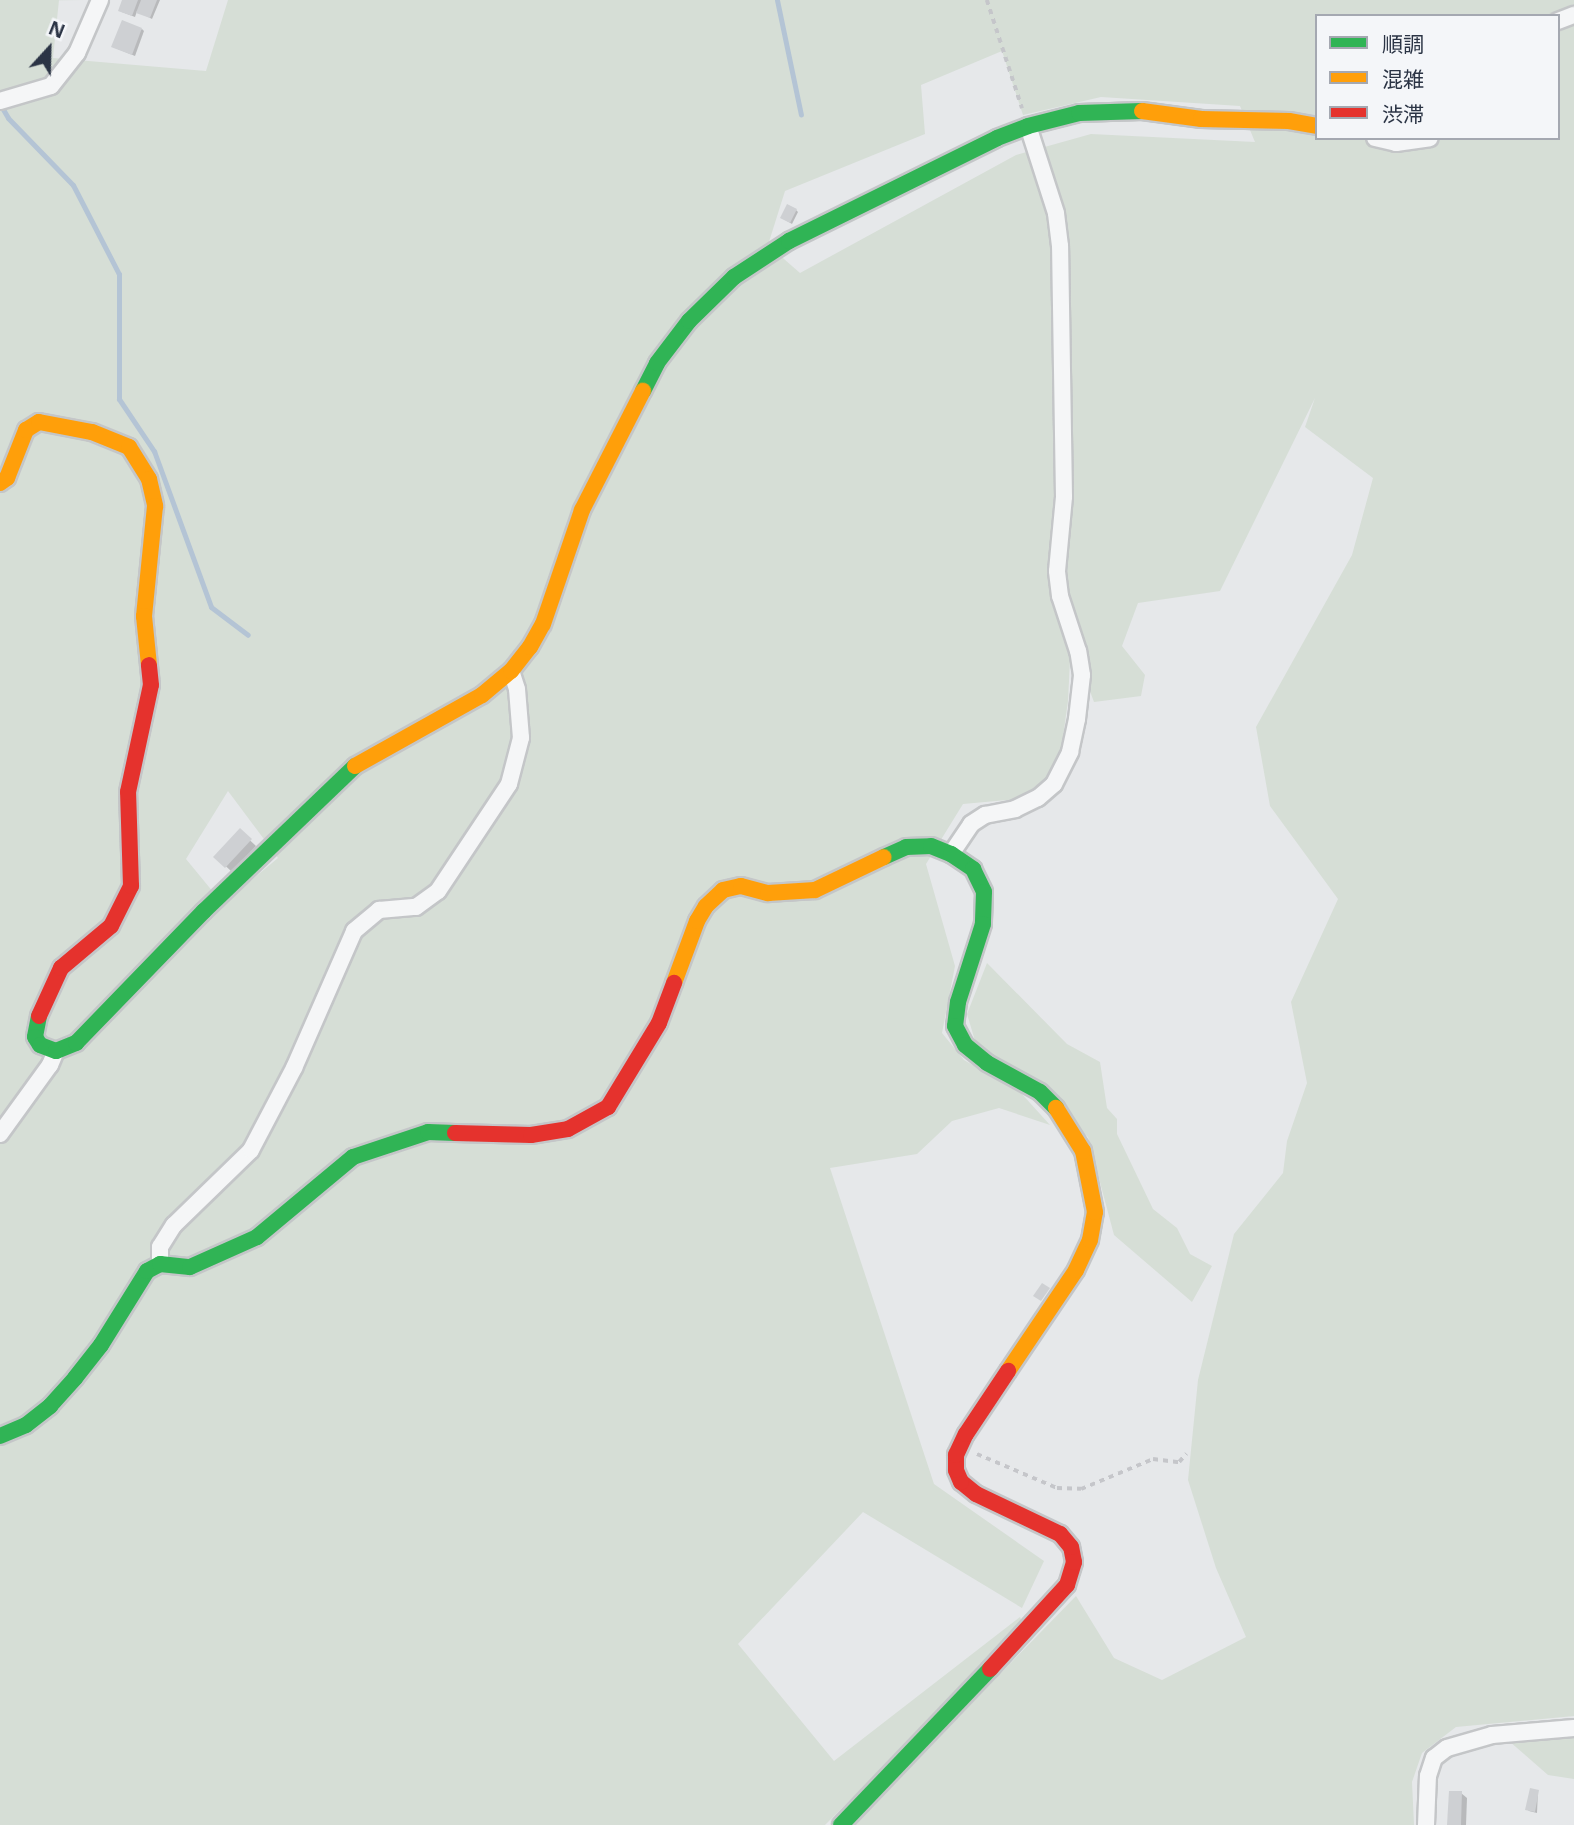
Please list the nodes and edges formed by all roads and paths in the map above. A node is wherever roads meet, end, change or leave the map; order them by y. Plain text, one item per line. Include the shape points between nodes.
1 (100, 0) edge
2 (987, 0) edge
3 (4, 100) edge
4 (1028, 126) junction
5 (1315, 126) edge
6 (1383, 140) edge
7 (1416, 140) edge
8 (0, 483) edge
9 (511, 671) junction
10 (951, 854) junction
11 (57, 1051) junction
12 (0, 1134) edge
13 (160, 1264) junction
14 (966, 1434) junction
15 (0, 1436) edge
16 (1186, 1454) dead end
17 (1574, 1728) edge
18 (841, 1825) edge
19 (1426, 1825) edge

1 - 3 street via 77,53 51,86
2 - 4 path
4 - 5 street via 1079,113 1116,110
4 - 9 street via 789,241 734,277 689,321 657,363 620,432 582,510 543,624
4 - 10 street via 1056,213 1060,246 1064,497 1057,571 1082,675 1070,752 1054,785 1015,809 985,815 971,824
6 - 7 street
8 - 11 street via 7,478 26,430 39,422 92,432 129,447 149,479 155,506 144,616 151,685 128,792 131,886 111,926 61,968 37,1019 40,1045
9 - 11 street via 482,695 345,773 76,1044
9 - 13 street via 521,738 509,783 438,891 416,907 379,911 354,931 294,1069 251,1150 174,1225 160,1247
10 - 13 street via 930,846 906,847 815,890 768,893 741,886 723,890 697,921 659,1023 608,1107 568,1129 531,1135 428,1132 353,1157 257,1237 190,1267
10 - 14 street via 973,869 984,892 982,924 955,1026 965,1045 987,1063 1040,1092 1062,1114 1083,1151 1095,1212 1090,1240 1076,1270
11 - 12 street
13 - 15 street via 148,1271 101,1345 50,1406 26,1425
14 - 16 path via 975,1453 1057,1488 1081,1489 1153,1459 1179,1462
14 - 18 street via 956,1455 961,1482 976,1494 1060,1534 1071,1547 1072,1575 1037,1620
17 - 19 street via 1492,1735 1447,1748 1434,1758 1428,1776

